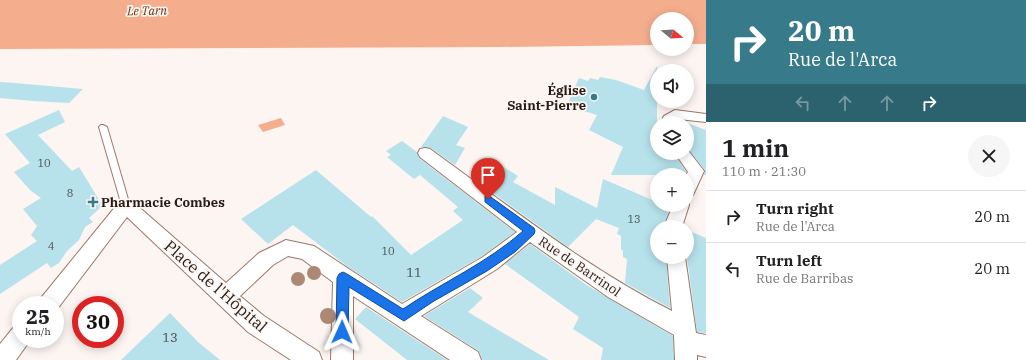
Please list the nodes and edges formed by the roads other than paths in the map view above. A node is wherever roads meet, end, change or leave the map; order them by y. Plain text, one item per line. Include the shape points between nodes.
1 (694, 118) edge
2 (706, 118) edge
3 (103, 126) dead end
4 (425, 153) dead end
5 (694, 158) edge
6 (688, 160) edge
7 (706, 163) edge
8 (694, 168) edge
9 (126, 206) junction
10 (530, 231) junction
11 (677, 264) edge
12 (343, 278) junction
13 (55, 296) edge
14 (225, 296) junction
15 (404, 316) junction
16 (690, 344) edge
17 (12, 347) edge
18 (1, 360) edge
19 (311, 360) edge
20 (342, 360) edge
21 (470, 360) edge

1 - 2 street
3 - 9 lane
4 - 10 street, Rue de Barrinol
5 - 7 street
6 - 8 street
9 - 13 street
9 - 14 street, Place de l'Hôpital
10 - 15 street via 483,268 429,298
10 - 16 street, Rue de Barrinol via 567,259 648,311
11 - 16 street
12 - 14 street via 307,252 286,248 266,259
12 - 15 street
12 - 20 street
14 - 19 street, Place de l'Hôpital via 256,324
15 - 21 street
17 - 18 street

